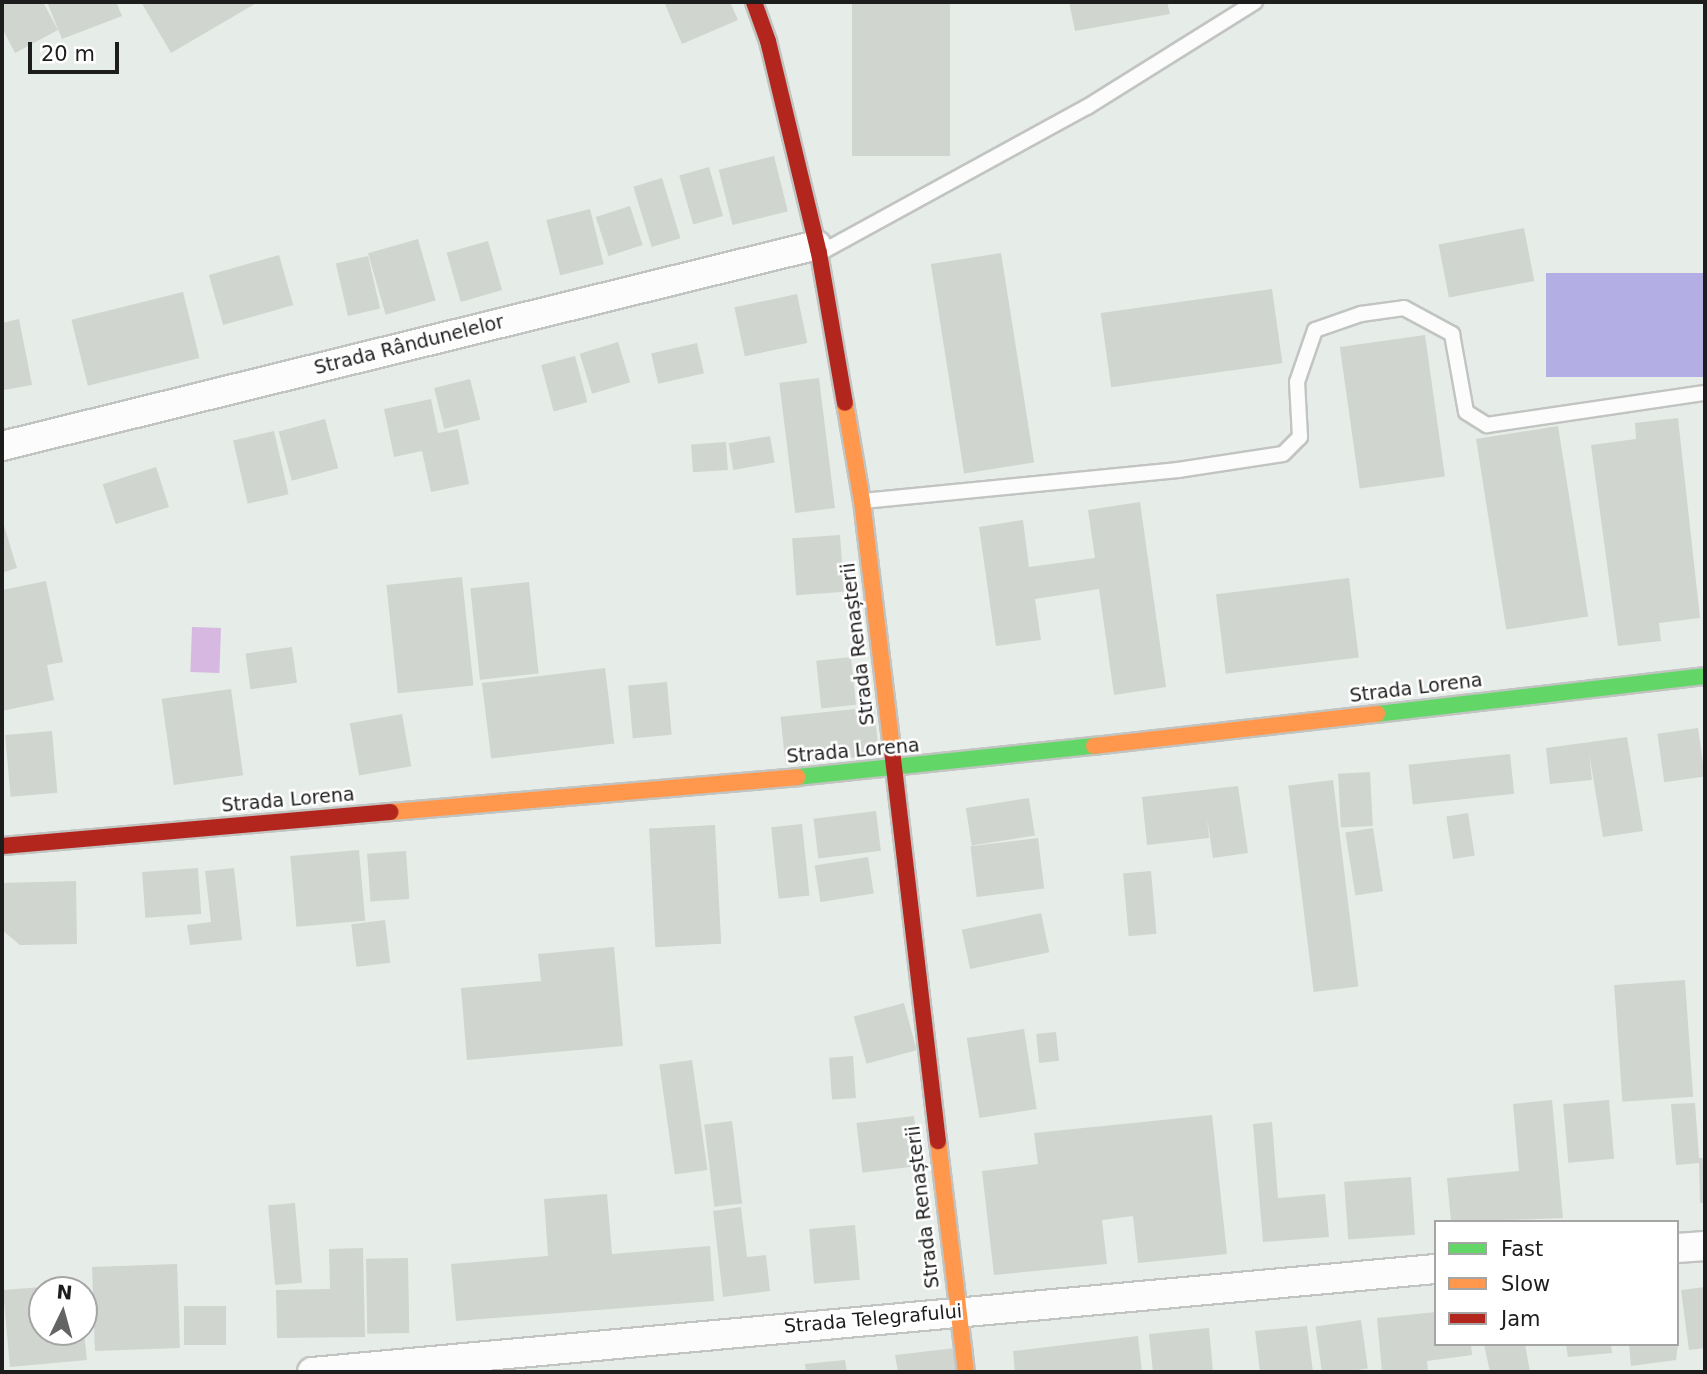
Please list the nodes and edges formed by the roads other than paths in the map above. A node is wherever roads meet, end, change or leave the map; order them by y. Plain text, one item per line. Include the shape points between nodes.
1 (754, 2) edge
2 (1255, 2) edge
3 (818, 249) junction
4 (1705, 393) edge
5 (2, 446) edge
6 (862, 501) junction
7 (1705, 676) edge
8 (894, 769) junction
9 (2, 846) edge
10 (1705, 1246) edge
11 (1679, 1248) edge
12 (1434, 1269) edge
13 (956, 1311) junction
14 (312, 1372) edge
15 (966, 1372) edge

1 - 3 street, Strada Renașterii via 768,41
2 - 3 lane via 1087,107
3 - 5 street, Strada Rândunelelor
3 - 6 street, Strada Renașterii
4 - 6 lane via 1487,425 1466,412 1452,334 1404,308 1362,314 1315,330 1297,382 1300,437 1283,454 1178,470
6 - 8 street, Strada Renașterii
7 - 8 street, Strada Lorena
8 - 9 street, Strada Lorena
8 - 13 street, Strada Renașterii
10 - 11 street
12 - 13 street, Strada Telegrafului
13 - 14 street, Strada Telegrafului
13 - 15 street, Strada Renașterii

